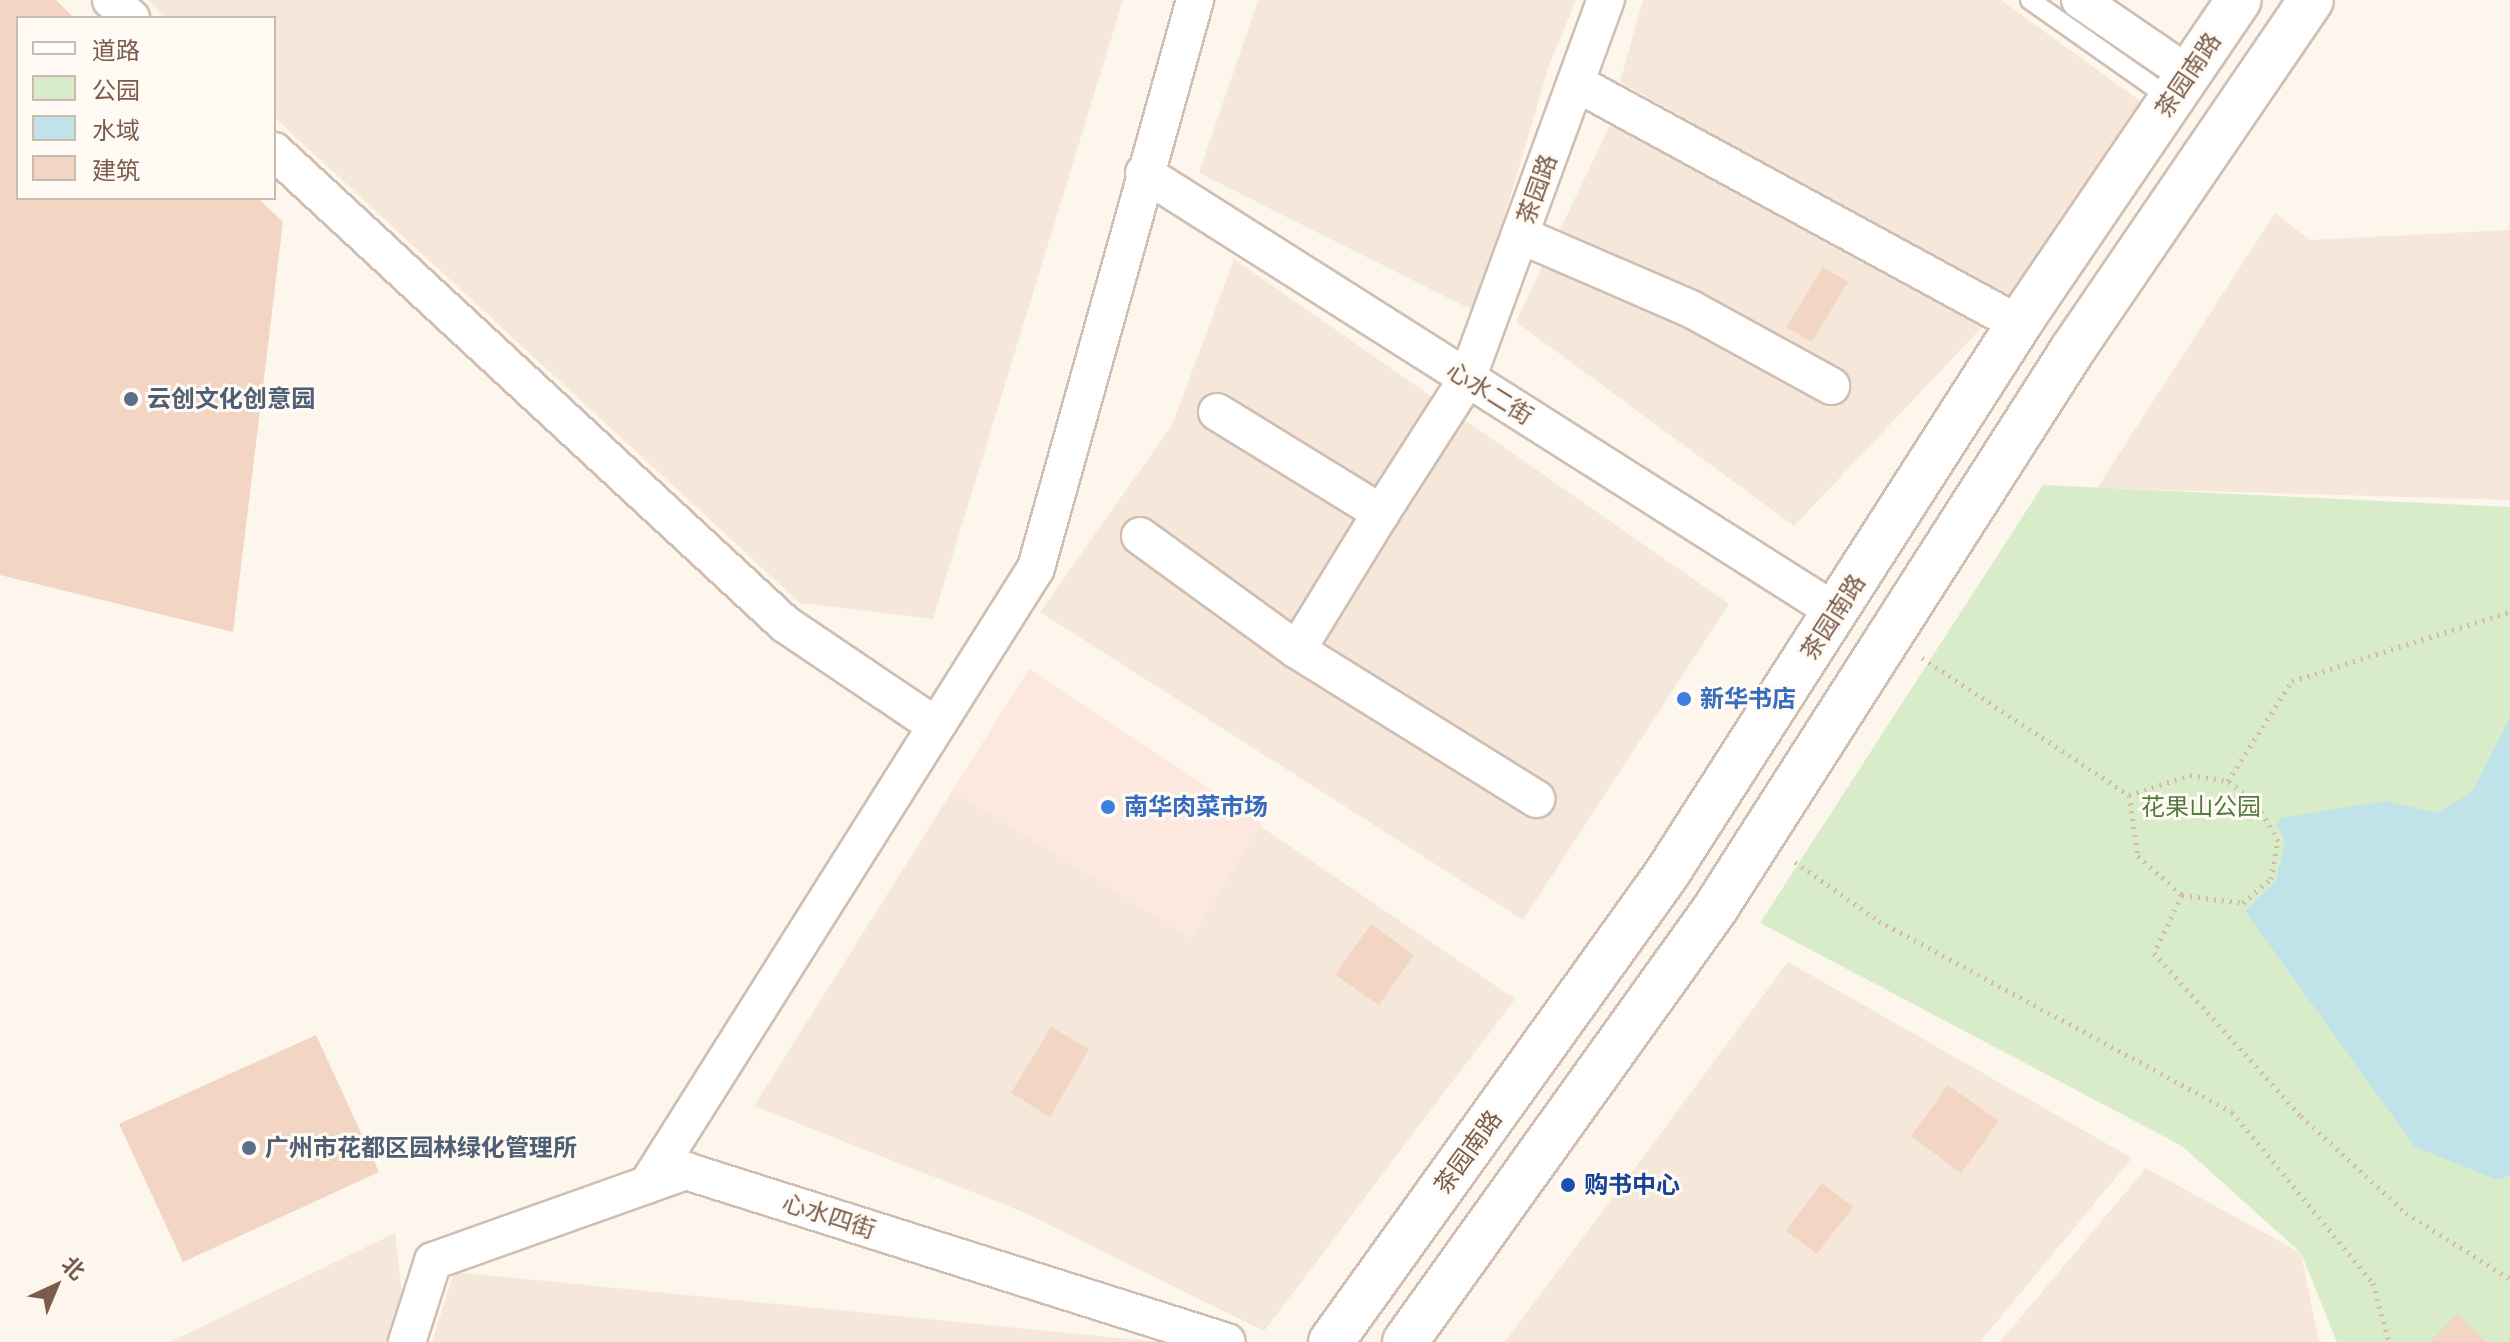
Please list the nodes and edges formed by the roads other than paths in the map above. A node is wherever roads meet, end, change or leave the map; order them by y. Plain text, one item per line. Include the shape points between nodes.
1 (111, 0) edge
2 (1195, 0) edge
3 (1606, 0) edge
4 (2030, 0) edge
5 (2080, 0) edge
6 (2239, 0) edge
7 (2311, 0) edge
8 (129, 16) edge
9 (1576, 83) junction
10 (2180, 87) junction
11 (276, 153) edge
12 (1144, 173) junction
13 (1520, 235) junction
14 (2019, 324) junction
15 (1467, 379) junction
16 (1831, 386) dead end
17 (1217, 412) dead end
18 (1381, 513) junction
19 (1140, 536) dead end
20 (1836, 612) junction
21 (1297, 650) junction
22 (936, 726) junction
23 (1536, 799) dead end
24 (647, 1185) junction
25 (407, 1342) edge
26 (1227, 1342) edge
27 (1331, 1342) edge
28 (1405, 1342) edge

1 - 8 street
2 - 12 street
3 - 9 street, 茶园路
4 - 10 lane
5 - 10 street
6 - 10 street, 茶园南路
7 - 28 street via 2073,349 1715,909
9 - 13 street, 茶园路
9 - 14 street
10 - 14 street, 茶园南路
11 - 22 street via 785,624
12 - 15 street, 心水二街
12 - 22 street via 1036,568
13 - 15 street, 茶园路
13 - 16 street via 1691,309
14 - 20 street, 茶园南路
15 - 18 street, 茶园路
15 - 20 street, 心水二街
17 - 18 street
18 - 21 street, 茶园路
19 - 21 street
20 - 27 street, 茶园南路 via 1666,875
21 - 23 street
22 - 24 street
24 - 25 street, 心水四街 via 433,1261
24 - 26 street, 心水四街 via 686,1171

